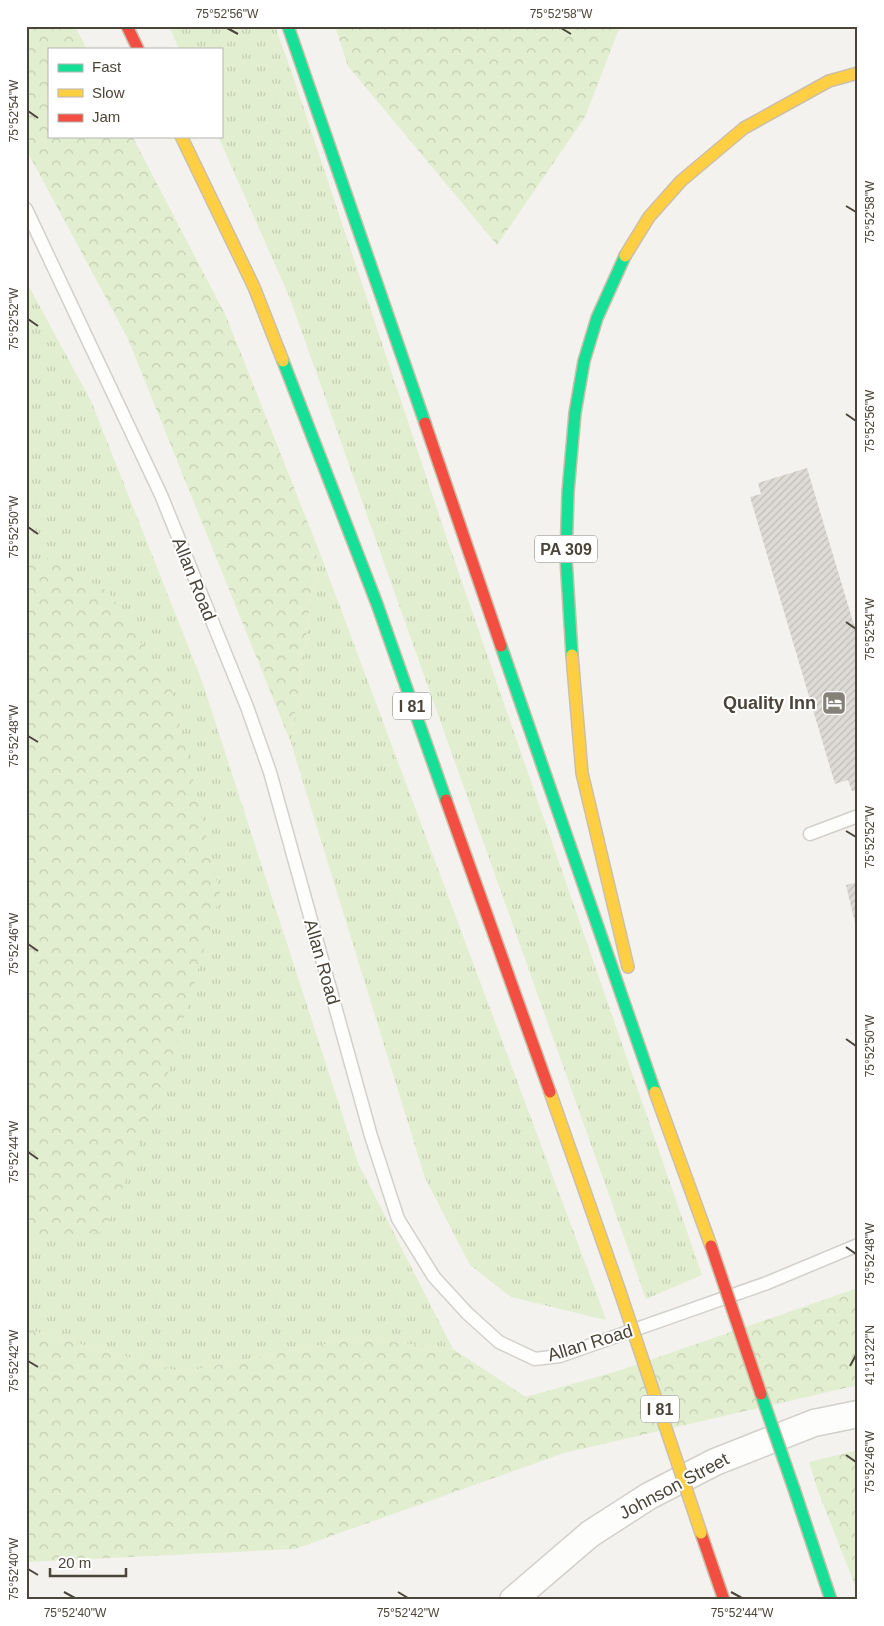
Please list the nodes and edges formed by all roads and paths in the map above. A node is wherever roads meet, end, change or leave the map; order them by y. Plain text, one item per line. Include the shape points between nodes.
1 (127, 26) edge
2 (288, 26) edge
3 (138, 48) edge
4 (858, 72) edge
5 (829, 81) junction
6 (858, 82) edge
7 (181, 138) edge
8 (26, 210) edge
9 (858, 816) edge
10 (810, 834) dead end
11 (631, 982) dead end
12 (636, 1000) dead end
13 (662, 1114) junction
14 (858, 1246) edge
15 (858, 1414) edge
16 (513, 1600) edge
17 (724, 1600) edge
18 (831, 1600) edge

1 - 3 highway
2 - 13 highway
4 - 5 highway, PA 309
5 - 6 highway
5 - 11 highway, PA 309 via 744,128 674,188 649,217 624,259 597,318 584,361 575,413 566,558 573,671 582,773
7 - 17 highway, I 81, bridge via 254,287 376,604 618,1286
8 - 14 lane, Allan Road via 161,495 247,707 270,772 363,1108 398,1219 434,1277 499,1342 535,1359 560,1356 767,1283
9 - 10 lane
12 - 13 highway
13 - 18 highway, bridge via 711,1246
15 - 16 street, Johnson Street via 814,1423 714,1462 649,1496 590,1534

